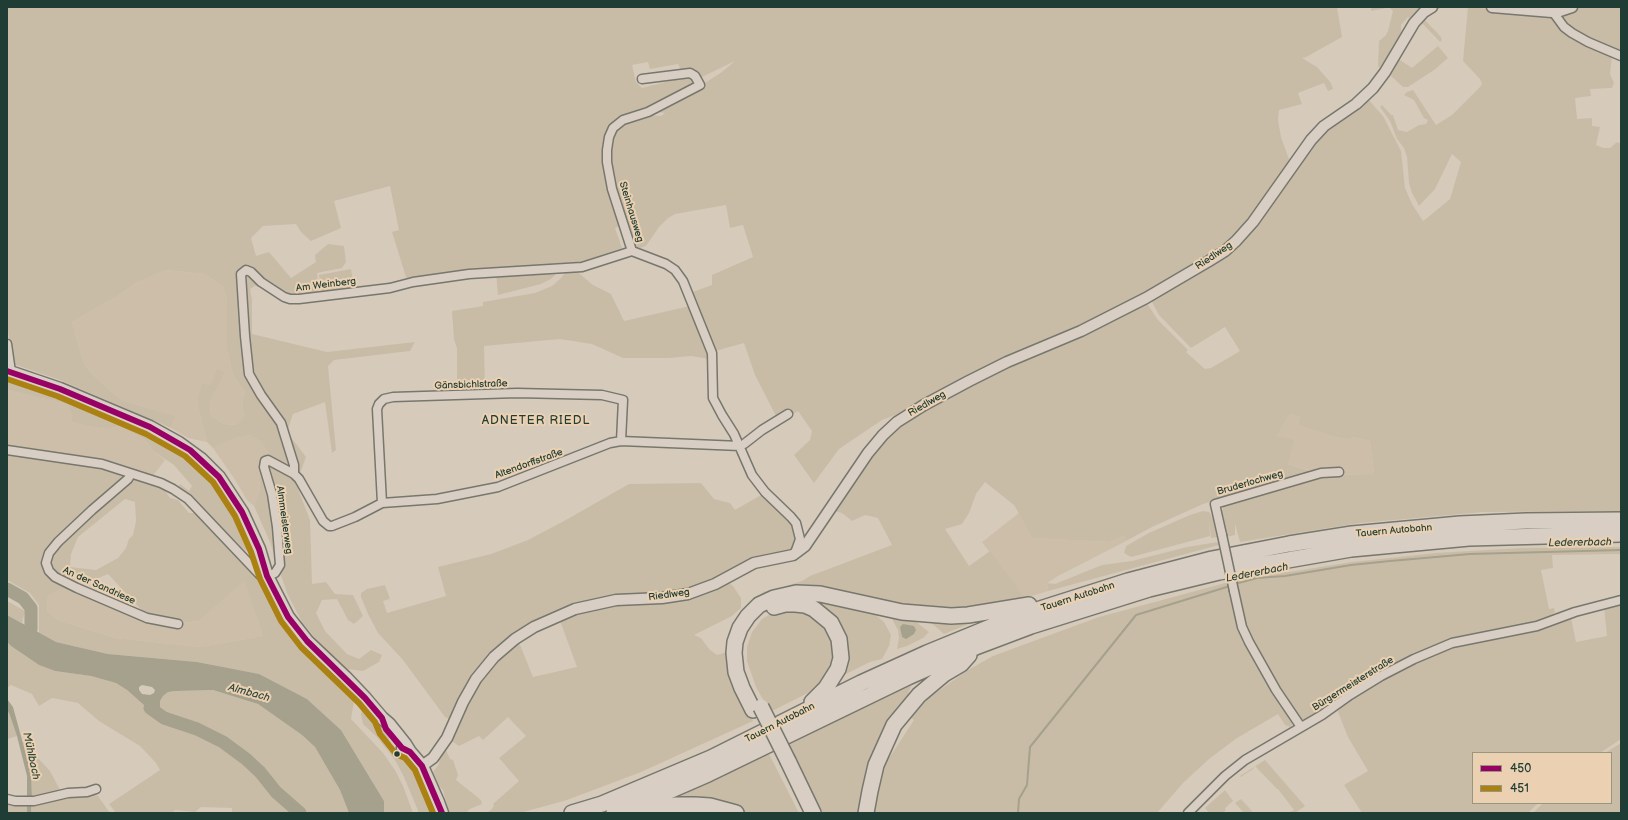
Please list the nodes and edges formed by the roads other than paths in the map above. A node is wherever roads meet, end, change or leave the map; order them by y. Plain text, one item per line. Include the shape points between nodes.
1 (1432, 7) edge
2 (1492, 7) edge
3 (1572, 7) edge
4 (1554, 12) junction
5 (1621, 56) edge
6 (642, 79) dead end
7 (632, 251) junction
8 (7, 344) edge
9 (9, 372) edge
10 (788, 414) dead end
11 (621, 441) junction
12 (740, 446) junction
13 (7, 450) edge
14 (1339, 472) dead end
15 (131, 474) junction
16 (294, 474) junction
17 (382, 503) junction
18 (1621, 520) edge
19 (329, 526) joint
20 (1621, 534) edge
21 (793, 555) junction
22 (267, 576) junction
23 (1621, 600) edge
24 (1044, 608) junction
25 (178, 624) dead end
26 (978, 646) junction
27 (757, 709) junction
28 (807, 710) junction
29 (1301, 727) junction
30 (784, 762) junction
31 (422, 766) junction
32 (96, 789) dead end
33 (7, 799) edge
34 (442, 813) edge
35 (572, 813) edge
36 (614, 813) edge
37 (633, 813) edge
38 (736, 813) edge
39 (804, 813) edge
40 (813, 813) edge
41 (866, 813) edge
42 (1188, 813) edge

1 - 21 street, Riedlweg via 1414,23 1373,88 1356,104 1324,126 1311,140 1274,194 1236,241 1209,261 1146,298 1081,331 969,381 898,422 868,453 805,546
2 - 4 street
3 - 4 street
4 - 5 street via 1564,27 1572,33
6 - 7 street, Steinhausweg via 690,73 700,84 648,112 622,120 613,128 609,137 607,162 612,189
7 - 12 street, Steinhausweg via 666,264 675,270 683,281 712,353 713,398
7 - 16 street, Am Weinberg via 582,267 469,274 390,288 299,299 284,297 246,270 242,274 249,374 281,423 294,465
8 - 9 street
9 - 22 main road via 60,389 150,427 190,450 220,477 242,512 259,549
10 - 12 street
11 - 12 street, Altendorffstraße
11 - 17 street, Altendorffstraße via 498,487 437,499
11 - 17 street, Gänsbichlstraße via 623,400 602,395 517,393 384,399 378,409
12 - 21 street, Steinhausweg via 752,475 796,523 800,539
13 - 15 street via 102,464
14 - 29 street, Bruderlochweg, bridge via 1321,473 1215,504 1242,626 1276,690
15 - 22 street via 161,483 188,499 260,575
15 - 25 street, An der Sandriese via 58,542 49,553 46,563 55,577 76,588 147,618
16 - 19 street, Almmeisterweg via 309,493 323,521
16 - 22 street, Almmeisterweg via 270,461 265,461 276,521 280,565 275,573
17 - 19 street, Altendorffstraße
18 - 24 highway, Tauern Autobahn via 1467,524 1352,534 1212,559 1128,581
20 - 26 highway, Tauern Autobahn via 1524,535 1435,540 1290,559 1219,572 1149,590 1031,626
21 - 31 street, Riedlweg via 754,563 715,584 688,594 604,601 575,609 534,627 503,648 484,668 469,690 440,749
22 - 31 main road via 288,617 307,641 365,698 382,718 386,729
23 - 29 street, Bürgermeisterstraße via 1575,612 1537,626 1452,644 1414,659 1381,676
24 - 27 highway via 1028,605 951,616 902,612 820,594 796,593 774,598 759,605 748,616 735,642 736,672 742,688
24 - 28 highway, Tauern Autobahn via 927,652
26 - 36 highway, Tauern Autobahn via 708,774
26 - 41 highway via 961,664 944,674 919,695 894,725 876,765
27 - 28 highway via 743,661 744,642 748,630 759,617 776,606 795,604 805,605 823,616 836,631 841,648 839,664 833,678
27 - 30 highway
28 - 35 highway, Tauern Autobahn via 711,758 609,801
29 - 42 street, Bürgermeisterstraße via 1245,760
30 - 39 highway
30 - 40 highway
31 - 34 main road
32 - 33 street via 34,801
37 - 38 highway via 663,807 695,805

